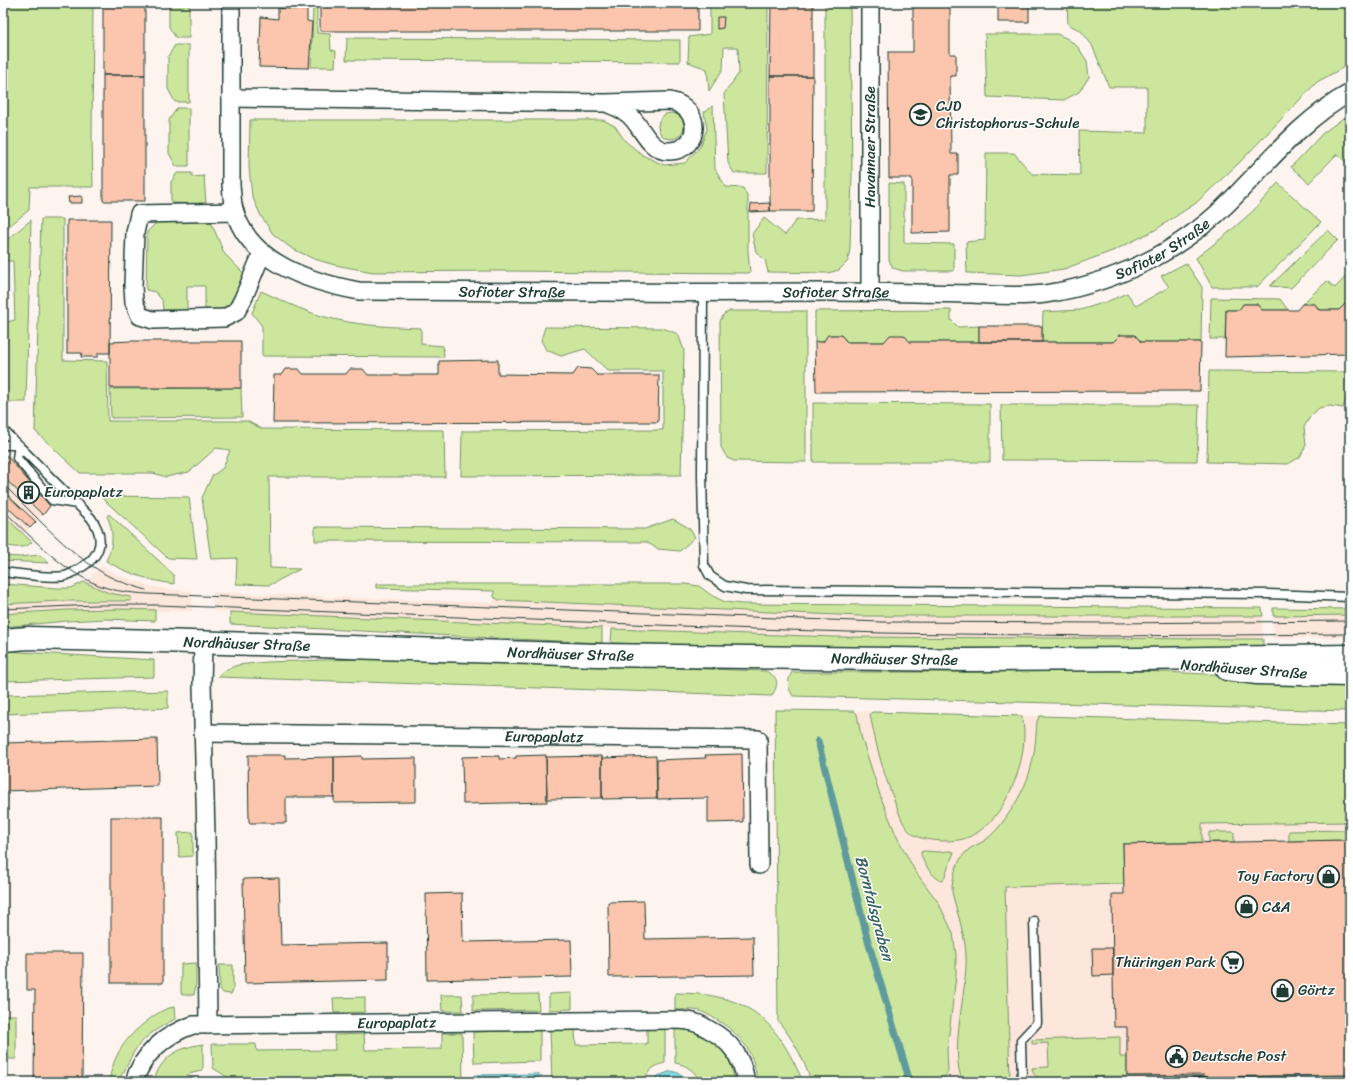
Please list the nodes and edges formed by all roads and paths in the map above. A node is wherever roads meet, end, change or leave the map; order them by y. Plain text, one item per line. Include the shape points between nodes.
1 (231, 3) edge
2 (870, 3) edge
3 (1350, 93) edge
4 (231, 98) junction
5 (606, 103) junction
6 (235, 212) junction
7 (262, 252) junction
8 (870, 292) junction
9 (703, 293) junction
10 (3, 430) edge
11 (19, 445) junction
12 (3, 446) edge
13 (77, 504) junction
14 (3, 572) edge
15 (1350, 597) edge
16 (3, 640) edge
17 (203, 644) junction
18 (1350, 656) edge
19 (1139, 659) junction
20 (1350, 675) edge
21 (203, 733) junction
22 (759, 865) dead end
23 (1034, 922) dead end
24 (208, 1025) junction
25 (1350, 1080) edge
26 (134, 1082) edge
27 (746, 1082) edge
28 (1022, 1082) edge
29 (1194, 1082) edge

1 - 4 street, Sofioter Straße
2 - 8 street, Havannaer Straße
3 - 8 street, Sofioter Straße via 1311,120 1222,210 1179,243 1127,271 1075,288 1042,294
4 - 5 street
4 - 6 street, Sofioter Straße via 231,185
5 - 5 street via 627,114 654,146 661,150 669,152 685,146 694,131 691,114 679,103
6 - 7 street, Sofioter Straße via 245,235
6 - 7 street via 139,214 135,233 133,286 134,302 140,316 167,321 224,318 236,312
7 - 9 street, Sofioter Straße via 299,275 335,287 359,291
8 - 9 street, Sofioter Straße
9 - 15 lane via 704,564 710,576 725,586 746,590
10 - 11 lane
11 - 12 lane
11 - 13 lane
11 - 13 lane via 17,458 52,500
13 - 14 lane via 97,526 100,535 94,558 65,576
16 - 17 main road, Nordhäuser Straße via 28,638
17 - 19 main road, Nordhäuser Straße via 612,655 968,660
17 - 21 street
18 - 19 main road, Nordhäuser Straße
19 - 20 main road, Nordhäuser Straße via 1258,673
21 - 22 street, Europaplatz via 758,739
21 - 24 street
23 - 28 lane via 1037,1024 1021,1040
24 - 26 street, Europaplatz via 193,1025 169,1036 148,1055
24 - 27 street, Europaplatz via 553,1020 688,1021 700,1024 726,1040 734,1049
25 - 29 lane

